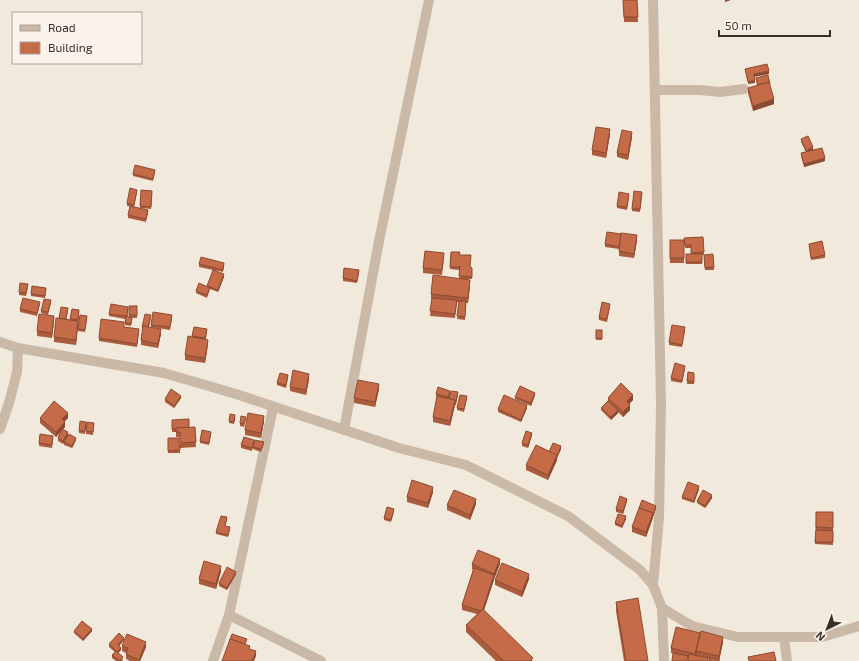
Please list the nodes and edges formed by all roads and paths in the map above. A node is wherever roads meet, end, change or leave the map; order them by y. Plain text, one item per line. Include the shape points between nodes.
1 (428, 0) edge
2 (653, 0) edge
3 (744, 89) dead end
4 (655, 90) junction
5 (0, 342) edge
6 (18, 348) junction
7 (273, 408) junction
8 (0, 429) edge
9 (344, 430) junction
10 (653, 585) junction
11 (662, 608) junction
12 (229, 615) junction
13 (859, 626) edge
14 (784, 638) junction
15 (213, 661) edge
16 (321, 661) edge
17 (664, 661) edge
18 (787, 661) edge

1 - 9 street
2 - 4 street
3 - 4 street via 720,92
4 - 10 street via 661,404 659,518
5 - 6 street
6 - 7 street via 164,373 236,394
6 - 8 street via 17,372
7 - 9 street
7 - 12 street
9 - 10 street via 399,448 466,464 568,516 640,570
10 - 11 street
11 - 14 street via 692,626 738,638
11 - 17 street
12 - 15 street
12 - 16 street
13 - 14 street via 822,638
14 - 18 street

